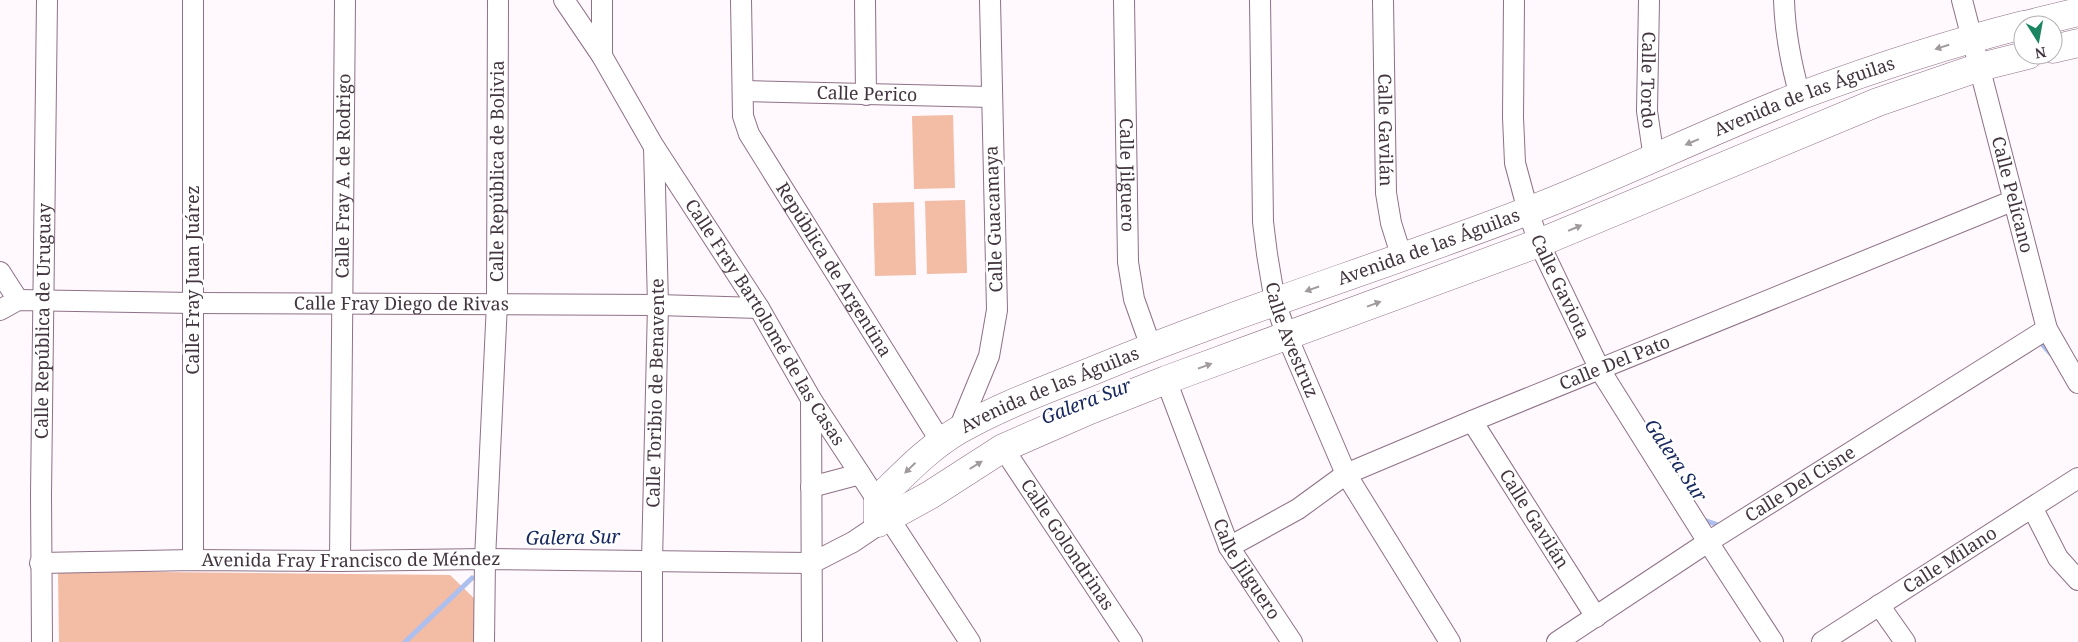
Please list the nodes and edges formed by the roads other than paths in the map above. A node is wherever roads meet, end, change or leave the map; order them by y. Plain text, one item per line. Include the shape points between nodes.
1 (47, 0) edge
2 (193, 0) edge
3 (345, 0) edge
4 (498, 0) edge
5 (564, 0) edge
6 (602, 0) edge
7 (741, 0) edge
8 (865, 0) edge
9 (990, 0) edge
10 (1124, 0) edge
11 (1260, 0) edge
12 (1384, 0) edge
13 (1514, 0) edge
14 (1649, 0) edge
15 (1784, 0) edge
16 (1962, 0) edge
17 (2078, 12) edge
18 (2063, 16) edge
19 (2013, 28) edge
20 (1972, 38) junction
21 (2078, 43) edge
22 (2063, 47) edge
23 (602, 56) junction
24 (2013, 59) edge
25 (1980, 67) junction
26 (743, 91) junction
27 (866, 95) junction
28 (1800, 96) junction
29 (991, 97) junction
30 (654, 145) junction
31 (1654, 159) junction
32 (2012, 201) junction
33 (1528, 211) junction
34 (1539, 243) junction
35 (1402, 258) junction
36 (0, 272) edge
37 (18, 300) junction
38 (43, 300) junction
39 (1275, 302) junction
40 (193, 303) junction
41 (497, 303) junction
42 (342, 304) junction
43 (658, 305) junction
44 (759, 308) junction
45 (0, 310) edge
46 (2047, 330) junction
47 (1287, 336) junction
48 (1151, 347) junction
49 (1600, 370) junction
50 (1166, 380) junction
51 (2078, 383) edge
52 (811, 399) junction
53 (1472, 421) junction
54 (950, 437) junction
55 (1003, 448) junction
56 (860, 474) junction
57 (1346, 474) junction
58 (2078, 478) edge
59 (811, 487) junction
60 (2033, 509) junction
61 (882, 513) junction
62 (1708, 542) junction
63 (1229, 547) junction
64 (485, 559) junction
65 (193, 560) junction
66 (340, 561) junction
67 (652, 561) junction
68 (40, 563) junction
69 (812, 563) junction
70 (2078, 580) edge
71 (1879, 605) junction
72 (1596, 617) junction
73 (966, 640) edge
74 (42, 642) edge
75 (484, 642) edge
76 (652, 642) edge
77 (812, 642) edge
78 (1132, 642) edge
79 (1292, 642) edge
80 (1450, 642) edge
81 (1557, 642) edge
82 (1773, 642) edge
83 (1822, 642) edge
84 (1905, 642) edge

1 - 38 street, Calle República de Uruguay
2 - 40 street, Calle Fray Juan Juárez
3 - 42 street, Calle Fray A. de Rodrigo
4 - 41 street, Calle República de Bolivia
5 - 23 street, Calle Fray Bartolomé de las Casas
6 - 23 street
7 - 26 street, República de Argentina
8 - 27 street
9 - 29 street, Calle Guacamaya
10 - 48 street, Calle Jilguero via 1128,262 1134,299
11 - 39 street, Calle Avestruz via 1263,222
12 - 35 street, Calle Gavilán via 1386,193 1390,222
13 - 33 street, Calle Gaviota via 1515,154
14 - 31 street, Calle Tordo via 1647,111
15 - 28 street via 1784,27
16 - 20 street, Calle Pelícano
17 - 18 street, Avenida de las Águilas
19 - 20 street, Avenida de las Águilas
20 - 25 street, Calle Pelícano
20 -> 28 street, Avenida de las Águilas
21 - 22 street
23 - 30 street, Calle Fray Bartolomé de las Casas
24 - 25 street, Avenida de las Águilas
25 - 32 street, Calle Pelícano
34 -> 25 street, Avenida de las Águilas via 1878,102
26 - 27 street, Calle Perico
26 - 54 street, República de Argentina via 749,134
27 - 29 street, Calle Perico
28 -> 31 street, Avenida de las Águilas
29 - 54 street, Calle Guacamaya via 997,310 990,356
30 - 43 street, Calle Toribio de Benavente
30 - 44 street, Calle Fray Bartolomé de las Casas
31 - 33 street, Avenida de las Águilas
32 - 46 street, Calle Pelícano
32 - 49 street, Calle Del Pato
33 - 34 street, Calle Gaviota
33 - 35 street, Avenida de las Águilas
47 -> 34 street, Avenida de las Águilas
34 - 49 street, Calle Gaviota
35 -> 39 street, Avenida de las Águilas
36 - 37 street
37 - 38 street, Calle Fray Diego de Rivas
37 - 45 street
38 - 40 street, Calle Fray Diego de Rivas
38 - 68 street, Calle República de Uruguay
39 - 47 street, Calle Avestruz
39 - 48 street, Avenida de las Águilas
40 - 42 street, Calle Fray Diego de Rivas
40 - 65 street, Calle Fray Juan Juárez
41 - 42 street, Calle Fray Diego de Rivas
41 - 43 street, Calle Fray Diego de Rivas
41 - 64 street, Calle República de Bolivia
42 - 66 street, Calle Fray A. de Rodrigo
43 - 44 street, Calle Fray Diego de Rivas
43 - 67 street, Calle Toribio de Benavente
44 - 52 street, Calle Fray Bartolomé de las Casas
46 - 51 street, Calle Pelícano
46 - 62 street, Calle Del Cisne
50 -> 47 street, Avenida de las Águilas
47 - 57 street, Calle Avestruz
48 - 54 street, Avenida de las Águilas via 1000,409
49 - 53 street, Calle Del Pato
49 - 62 street, Calle Gaviota
50 - 55 street, Avenida de las Águilas
50 - 63 street, Calle Jilguero
52 - 56 street, Calle Fray Bartolomé de las Casas
52 - 59 street
53 - 57 street, Calle Del Pato
53 - 72 street, Calle Gavilán
54 -> 61 street, Avenida de las Águilas via 918,461
61 -> 55 street, Avenida de las Águilas via 930,495
55 - 78 street, Calle Golondrinas
56 - 59 street
56 - 61 street, Calle Fray Bartolomé de las Casas
57 - 63 street, Calle Del Pato via 1298,509
57 - 80 street, Calle Avestruz
58 - 60 street, Calle Milano
59 - 69 street
60 - 70 street via 2058,558
60 - 71 street, Calle Milano
61 - 69 street, Avenida Fray Francisco de Méndez via 853,542
61 - 73 street, Calle Fray Bartolomé de las Casas
62 - 72 street, Calle Del Cisne
62 - 82 street, Calle Gaviota
63 - 79 street, Calle Jilguero
64 - 66 street, Avenida Fray Francisco de Méndez
64 - 67 street, Avenida Fray Francisco de Méndez
64 - 75 street, Calle República de Bolivia
65 - 66 street, Avenida Fray Francisco de Méndez
65 - 68 street, Avenida Fray Francisco de Méndez
67 - 69 street, Avenida Fray Francisco de Méndez
67 - 76 street, Calle Toribio de Benavente
68 - 74 street, Calle República de Uruguay
69 - 77 street
71 - 83 street, Calle Milano
71 - 84 street
72 - 81 street, Calle Del Cisne

